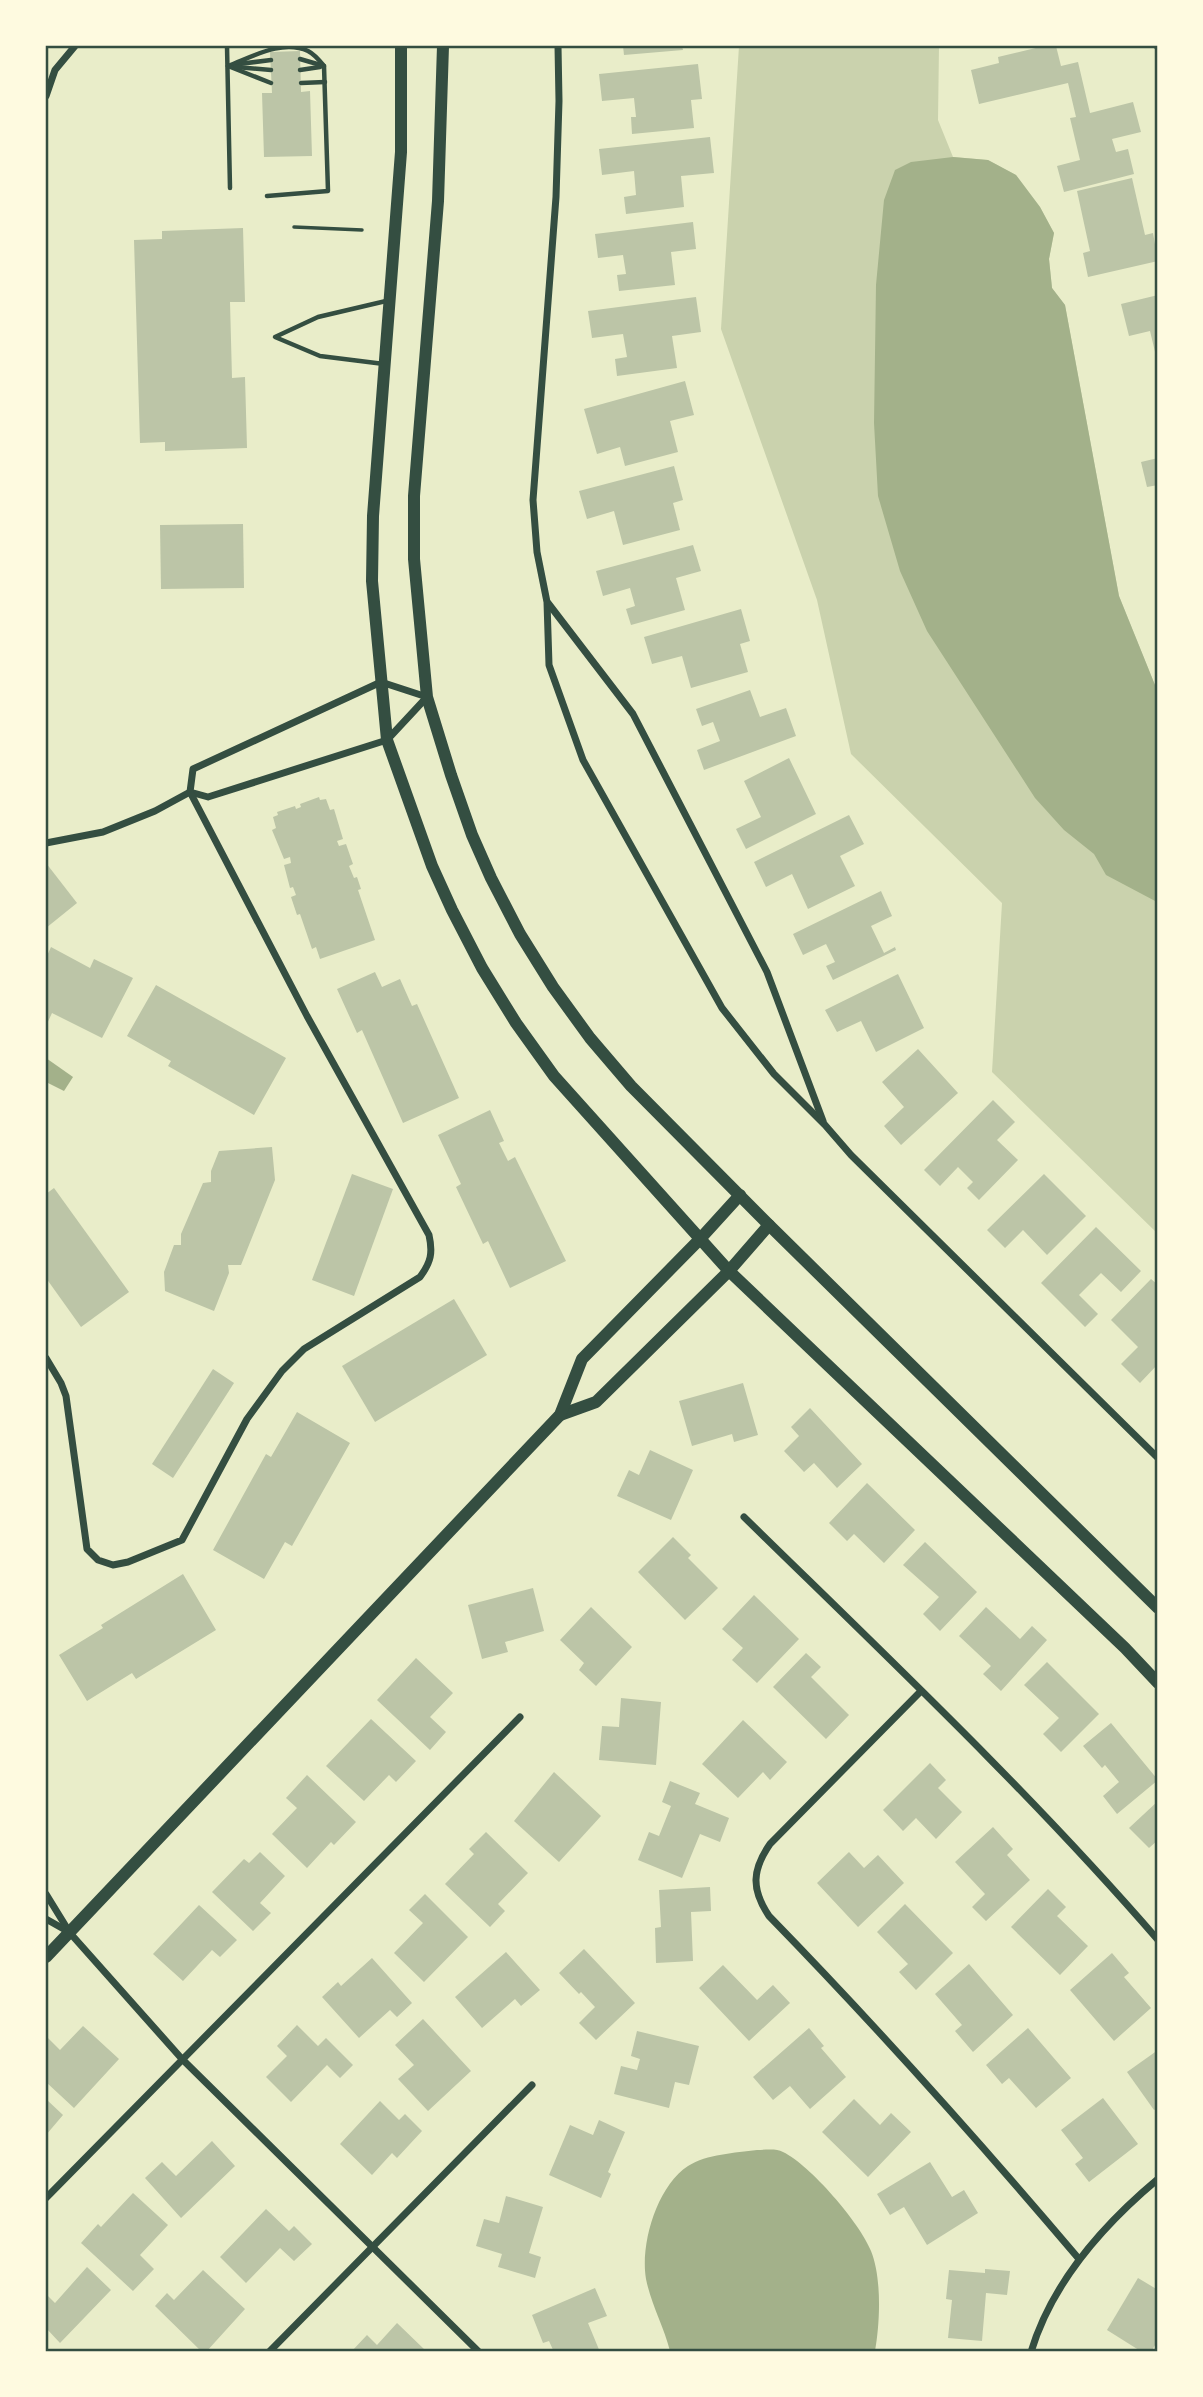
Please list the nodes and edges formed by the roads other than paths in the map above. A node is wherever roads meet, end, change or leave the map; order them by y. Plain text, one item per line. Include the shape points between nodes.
1 (75, 46) edge
2 (227, 46) edge
3 (401, 46) edge
4 (443, 46) edge
5 (558, 46) edge
6 (300, 59) dead end
7 (271, 60) dead end
8 (228, 66) junction
9 (324, 66) junction
10 (271, 70) dead end
11 (300, 70) dead end
12 (325, 82) junction
13 (271, 83) dead end
14 (301, 83) dead end
15 (46, 96) edge
16 (230, 188) dead end
17 (267, 196) dead end
18 (390, 300) junction
19 (385, 364) junction
20 (547, 602) junction
21 (381, 682) junction
22 (427, 697) junction
23 (387, 740) junction
24 (190, 792) junction
25 (46, 843) edge
26 (825, 1125) junction
27 (740, 1195) junction
28 (769, 1225) junction
29 (700, 1239) junction
30 (729, 1271) junction
31 (46, 1358) edge
32 (560, 1415) junction
33 (1157, 1458) edge
34 (744, 1517) dead end
35 (1157, 1608) edge
36 (1157, 1683) edge
37 (921, 1691) junction
38 (520, 1717) dead end
39 (46, 1894) edge
40 (46, 1919) edge
41 (70, 1933) junction
42 (1157, 1940) edge
43 (46, 1957) edge
44 (183, 2059) junction
45 (532, 2085) dead end
46 (1157, 2179) edge
47 (46, 2198) edge
48 (373, 2246) junction
49 (1079, 2259) junction
50 (269, 2351) edge
51 (479, 2351) edge
52 (1031, 2351) edge

1 - 15 street via 55,70
2 - 8 lane
3 - 18 street via 401,152
4 - 22 street via 438,201 414,496 414,559
5 - 20 street via 556,197 533,500
6 - 9 lane
7 - 8 lane
8 - 9 lane via 280,47 310,52
8 - 10 lane
8 - 13 lane
8 - 16 lane
9 - 11 lane
9 - 12 lane
12 - 14 lane
12 - 17 lane via 328,191
18 - 19 street
18 - 19 lane via 318,317 275,337 320,356
19 - 21 street via 372,581
20 - 26 street via 633,714 767,972
20 - 26 street via 549,665 583,760 722,1008 774,1074
21 - 22 street
21 - 23 street
21 - 24 street via 193,769
22 - 23 street
22 - 27 street via 472,835 520,934 553,988 631,1086
23 - 24 street via 208,796
23 - 29 street via 452,910 516,1023 571,1095
24 - 25 street via 103,832
24 - 31 street via 429,1235 433,1249 429,1265 419,1277 304,1349 251,1412 182,1540 128,1562 105,1563 87,1549 66,1396
26 - 33 street
27 - 28 street
27 - 29 street
28 - 30 street
28 - 35 street
29 - 30 street
29 - 32 street via 582,1359
30 - 32 street via 596,1402
30 - 36 street
32 - 41 street
34 - 37 street
37 - 42 street
37 - 49 street via 770,1844 756,1872 760,1903 926,2082
38 - 44 street
39 - 41 street
40 - 41 street
41 - 43 street
41 - 44 street
44 - 47 street
44 - 48 street
45 - 48 street
46 - 49 street
48 - 50 street
48 - 51 street
49 - 52 street via 1053,2301

